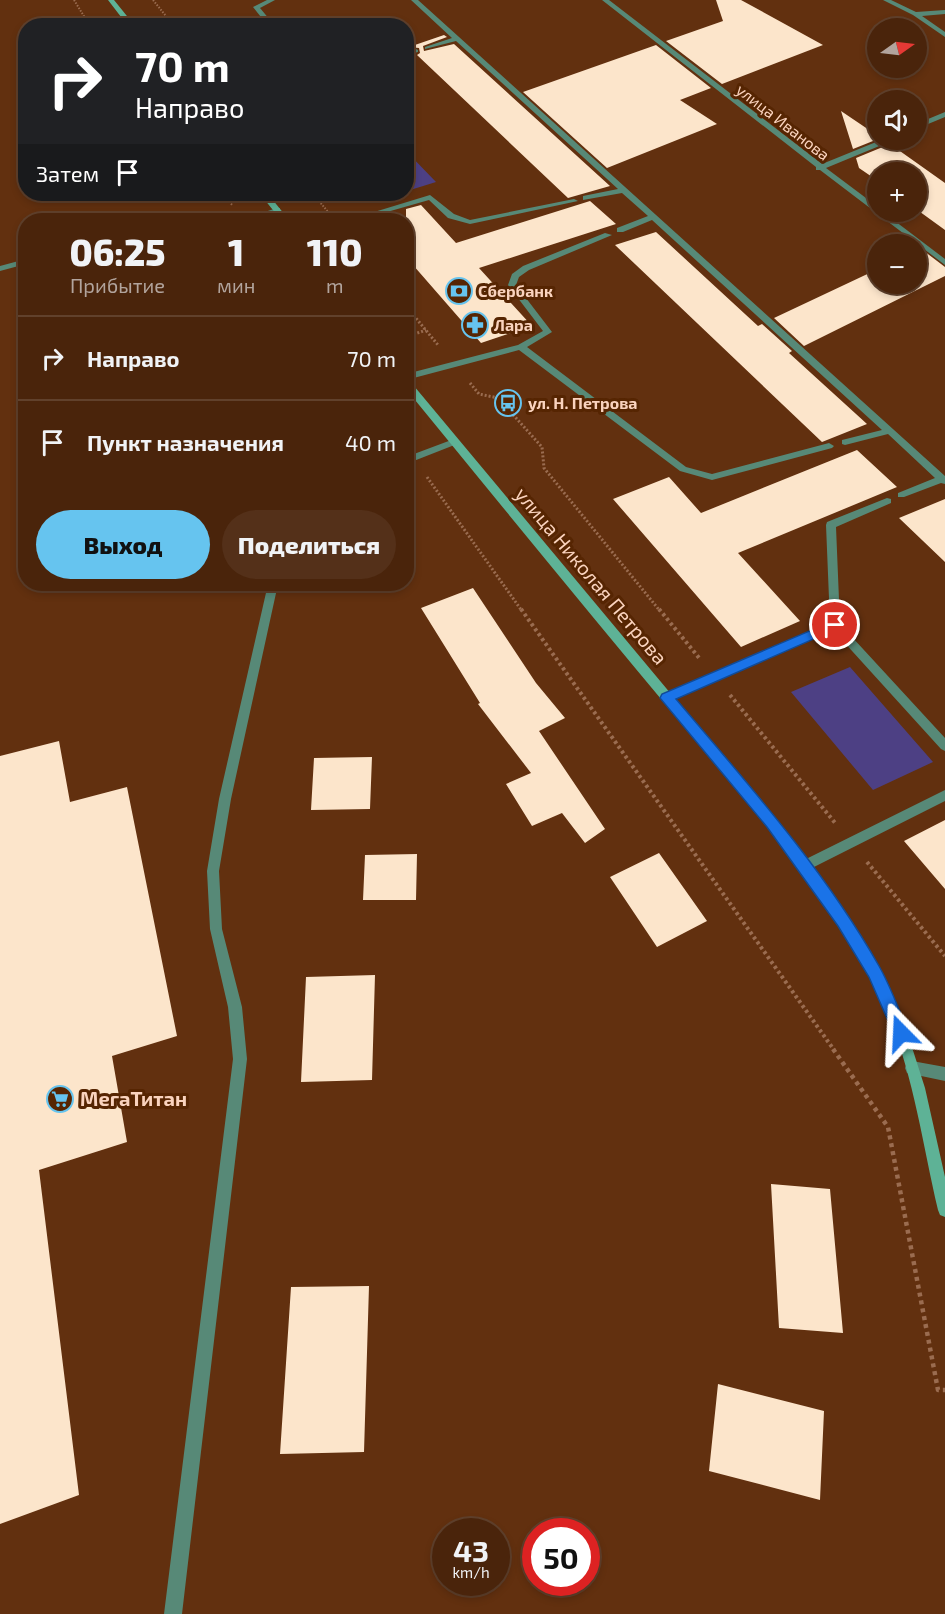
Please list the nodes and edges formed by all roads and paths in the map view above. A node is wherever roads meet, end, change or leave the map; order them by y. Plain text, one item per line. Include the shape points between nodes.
1 (74, 0) edge
2 (111, 0) edge
3 (153, 0) edge
4 (272, 0) edge
5 (414, 0) edge
6 (605, 0) edge
7 (886, 0) edge
8 (945, 12) edge
9 (915, 14) junction
10 (85, 18) edge
11 (126, 18) edge
12 (168, 18) edge
13 (265, 18) edge
14 (945, 35) edge
15 (457, 39) junction
16 (427, 48) dead end
17 (945, 114) edge
18 (927, 122) edge
19 (867, 148) edge
20 (819, 168) junction
21 (624, 190) junction
22 (586, 198) dead end
23 (270, 201) edge
24 (319, 201) edge
25 (574, 201) dead end
26 (277, 210) junction
27 (267, 213) edge
28 (279, 213) edge
29 (330, 213) edge
30 (376, 213) edge
31 (653, 217) junction
32 (620, 230) dead end
33 (609, 235) dead end
34 (18, 263) edge
35 (945, 263) edge
36 (0, 269) edge
37 (414, 316) edge
38 (426, 330) junction
39 (414, 334) edge
40 (521, 346) junction
41 (454, 364) junction
42 (414, 375) edge
43 (414, 392) edge
44 (889, 431) junction
45 (454, 442) junction
46 (845, 442) dead end
47 (830, 446) dead end
48 (421, 455) junction
49 (414, 458) edge
50 (944, 480) edge
51 (901, 495) dead end
52 (887, 501) dead end
53 (271, 591) edge
54 (835, 625) junction
55 (715, 677) junction
56 (667, 698) junction
57 (945, 746) edge
58 (945, 795) edge
59 (851, 842) junction
60 (804, 866) junction
61 (945, 956) edge
62 (912, 1068) junction
63 (945, 1074) edge
64 (945, 1210) edge
65 (945, 1390) edge
66 (173, 1614) edge

1 - 10 path
2 - 11 main road
3 - 12 path
4 - 13 street via 256,7
5 - 15 street
6 - 20 street, улица Иванова
7 - 9 street
8 - 9 street
9 - 14 street
15 - 16 street
15 - 21 street
17 - 18 street
19 - 20 street
20 - 35 street, улица Иванова
21 - 22 street
21 - 31 street
23 - 26 main road
24 - 29 path
25 - 30 street via 470,222 451,216 430,197
26 - 27 street
26 - 28 main road
31 - 32 street
31 - 44 street
33 - 40 street via 515,276 512,285 548,332
34 - 36 street
37 - 38 path
38 - 39 path
38 - 41 path
40 - 41 street
40 - 47 street via 683,469 712,477
41 - 42 street
41 - 55 path via 479,394 498,398 542,447 544,468
43 - 45 main road, улица Николая Петрова
44 - 46 street
44 - 50 street
45 - 48 street
45 - 56 main road, улица Николая Петрова
48 - 49 street
48 - 65 path via 428,479 888,1127 938,1390
50 - 51 street
52 - 54 street via 831,525
53 - 66 street via 213,871 216,929 235,1007 240,1059
54 - 55 street
54 - 57 street
55 - 56 street
55 - 59 path
56 - 60 main road, улица Николая Петрова
58 - 59 street
59 - 60 street
59 - 61 path
60 - 62 main road, улица Николая Петрова via 874,972 895,1016
62 - 63 street
62 - 64 main road, улица Николая Петрова

